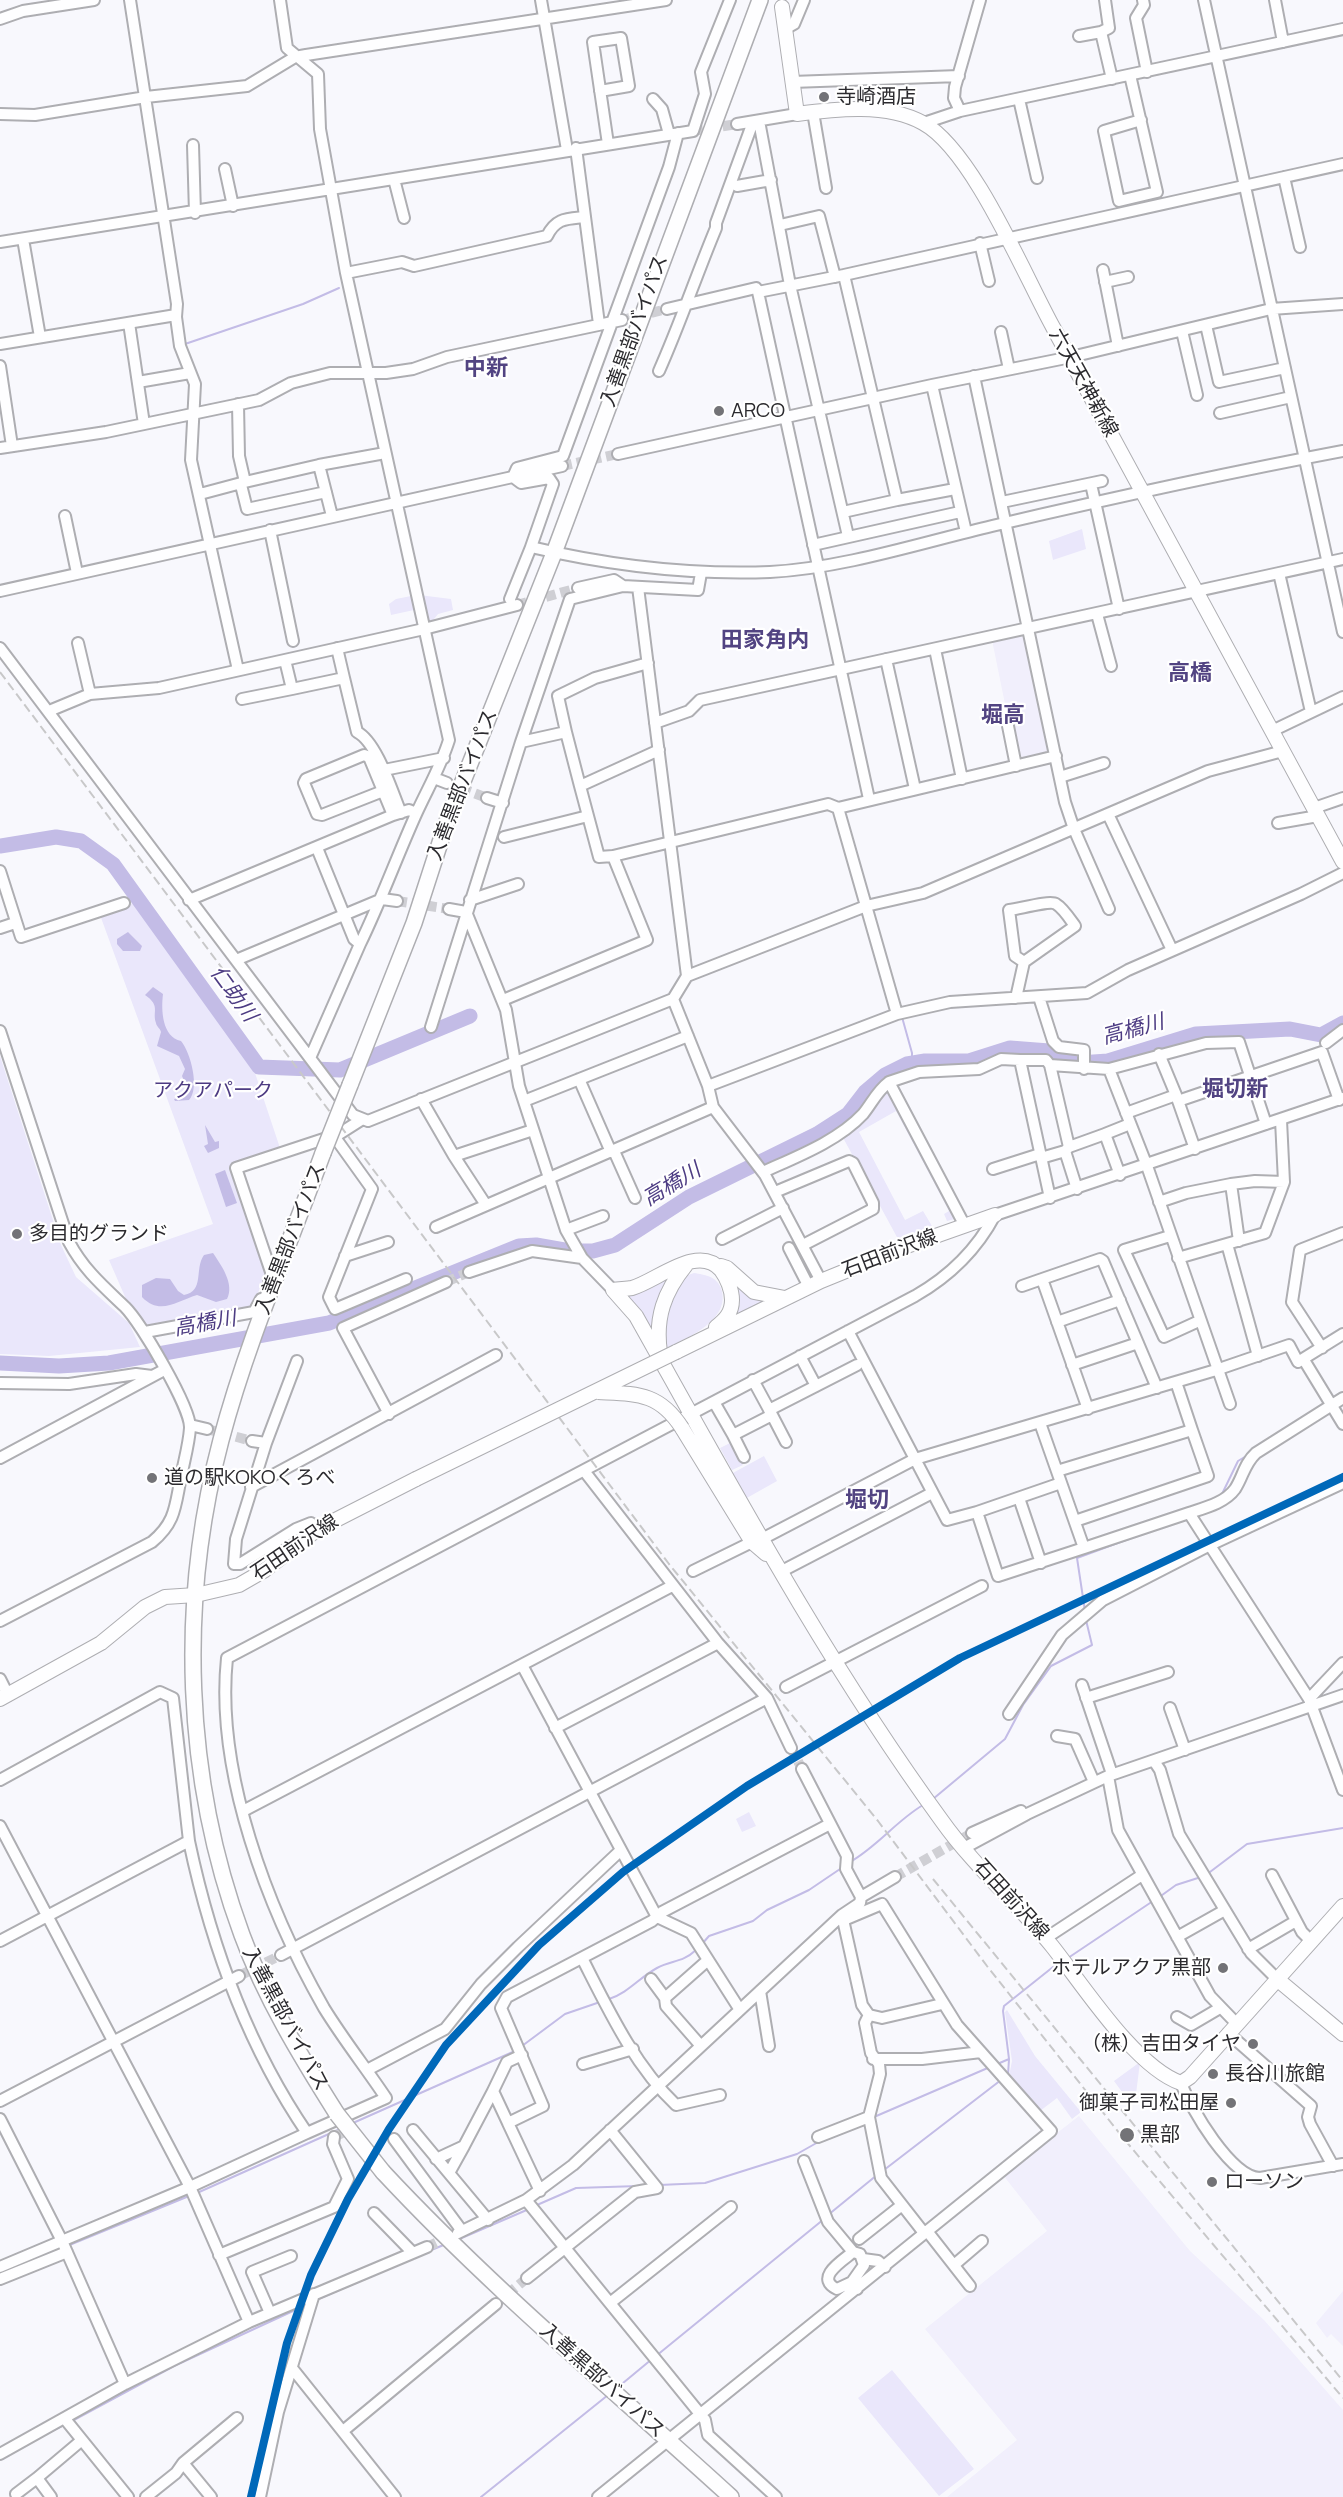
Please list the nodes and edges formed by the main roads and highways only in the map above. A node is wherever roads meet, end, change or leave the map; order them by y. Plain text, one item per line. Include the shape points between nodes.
1 (760, 0) edge
2 (782, 7) dead end
3 (1343, 862) edge
4 (995, 1215) road end
5 (689, 1262) junction
6 (716, 1265) junction
7 (786, 1298) junction
8 (695, 1342) junction
9 (661, 1360) junction
10 (593, 1392) junction
11 (757, 1541) junction
12 (196, 1595) junction
13 (4, 1697) edge
14 (1343, 1906) edge
15 (1277, 1979) junction
16 (1343, 2034) edge
17 (731, 2497) edge

1 - 12 highway, 入善黒部バイパス, bridge via 554,553 446,824 414,923 263,1313 221,1440 203,1520
2 - 3 main road, 六天天神新線 via 797,114 875,110 924,123 958,154 988,202
4 - 7 main road, 石田前沢線 via 907,1246
5 - 6 main road via 708,1261
5 - 9 main road, 石田前沢線 via 671,1286 661,1311
5 - 9 main road, 石田前沢線 via 632,1288 613,1290 636,1316
6 - 7 main road via 727,1268 754,1292
6 - 8 main road, 石田前沢線 via 731,1290 730,1312 725,1321
7 - 8 main road, 石田前沢線
8 - 10 main road, 石田前沢線, bridge
9 - 11 main road, 石田前沢線
10 - 11 main road, 石田前沢線, bridge via 623,1391 645,1396 666,1408
10 - 12 main road, 石田前沢線, bridge via 318,1529 239,1585
11 - 15 main road, 石田前沢線 via 781,1568 908,1773 964,1848 1046,1938 1156,2070 1181,2083
12 - 13 main road, 石田前沢線 via 165,1597 145,1607 101,1643
12 - 17 highway, 入善黒部バイパス, bridge via 192,1660 196,1725 203,1788 219,1865 242,1937 273,2006 337,2114 432,2225
14 - 15 main road
15 - 16 main road

